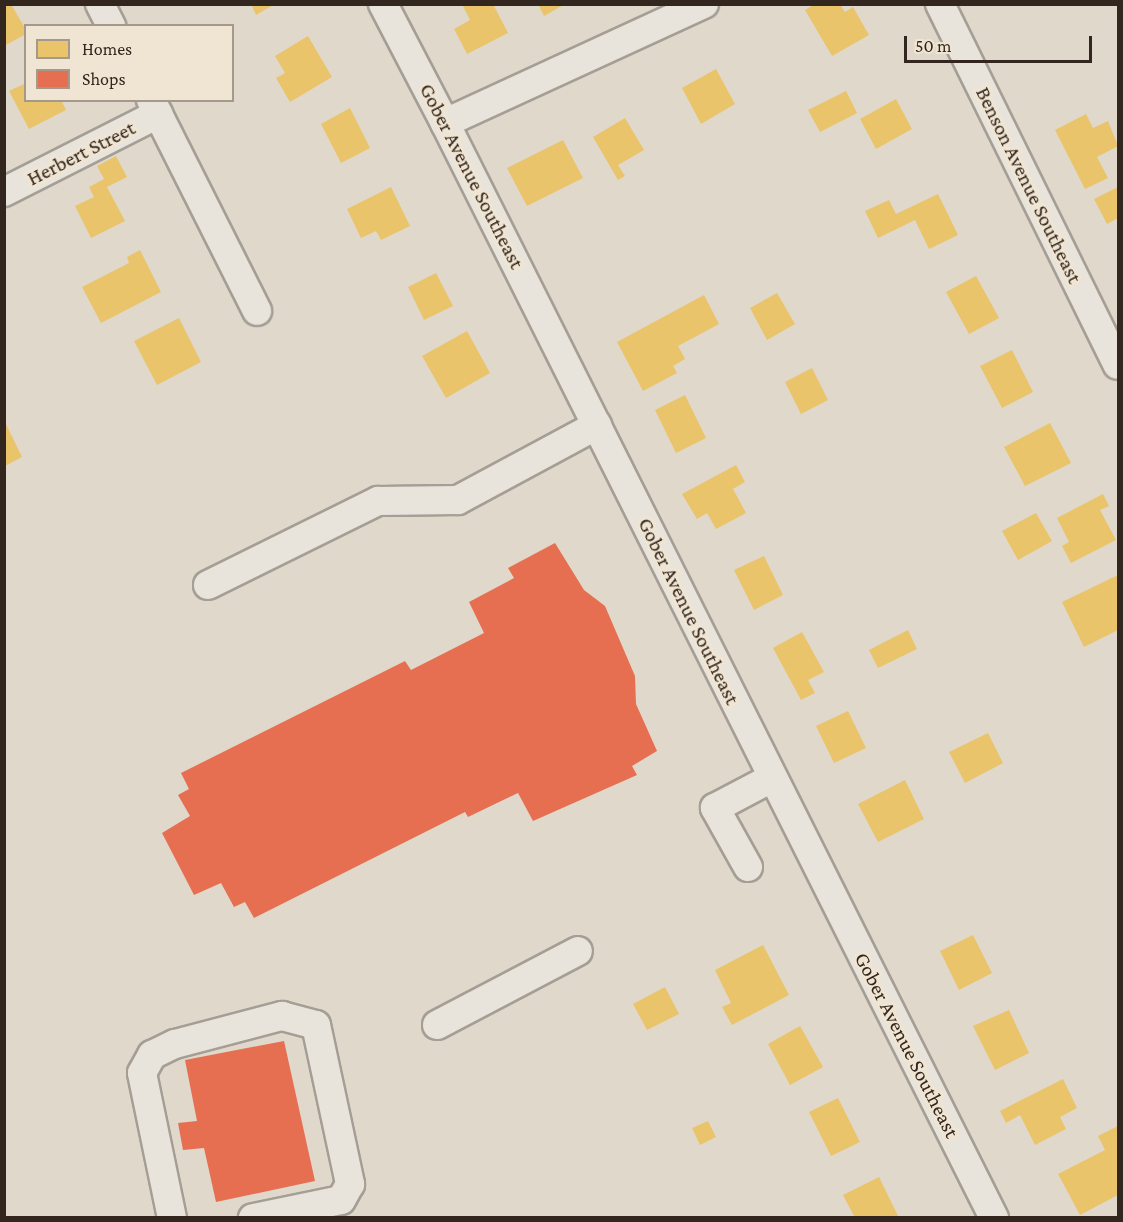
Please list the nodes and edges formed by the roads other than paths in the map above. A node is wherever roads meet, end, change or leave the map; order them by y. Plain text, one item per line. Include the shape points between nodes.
1 (100, 4) edge
2 (383, 4) edge
3 (704, 4) edge
4 (940, 4) edge
5 (110, 24) edge
6 (155, 107) edge
7 (446, 123) junction
8 (4, 192) edge
9 (257, 311) dead end
10 (1119, 365) edge
11 (597, 425) junction
12 (208, 585) dead end
13 (772, 778) junction
14 (748, 867) dead end
15 (578, 951) dead end
16 (437, 1025) dead end
17 (172, 1218) edge
18 (253, 1218) edge
19 (994, 1218) edge

1 - 5 street
2 - 7 street, Gober Avenue Southeast
3 - 7 street
4 - 10 street, Benson Avenue Southeast
6 - 8 street, Herbert Street
6 - 9 street
7 - 11 street, Gober Avenue Southeast
11 - 12 street via 458,500 378,501
11 - 13 street, Gober Avenue Southeast
13 - 14 street via 716,808
13 - 19 street, Gober Avenue Southeast
15 - 16 street
17 - 18 street via 142,1073 152,1055 175,1044 282,1016 316,1025 350,1184 341,1200

